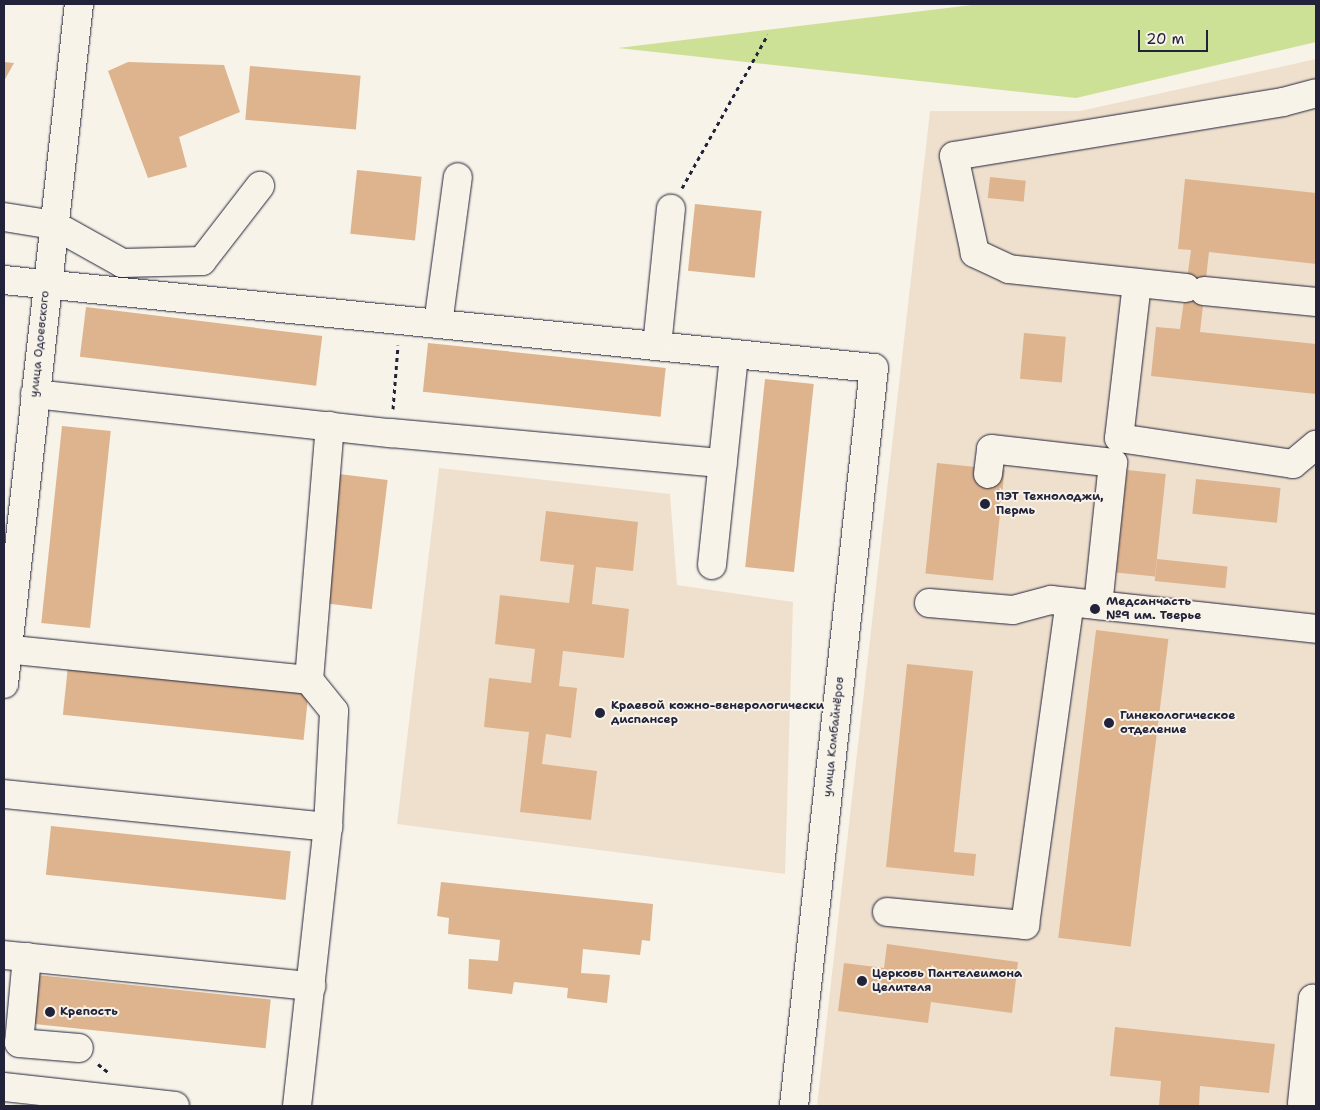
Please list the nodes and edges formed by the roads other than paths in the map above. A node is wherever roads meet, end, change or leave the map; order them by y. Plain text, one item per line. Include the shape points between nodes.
1 (79, 4) edge
2 (1316, 92) edge
3 (458, 177) dead end
4 (260, 186) dead end
5 (671, 209) road end
6 (4, 217) edge
7 (54, 225) junction
8 (4, 280) edge
9 (1137, 283) junction
10 (46, 284) junction
11 (1316, 302) edge
12 (438, 324) junction
13 (657, 346) junction
14 (734, 354) junction
15 (35, 394) junction
16 (330, 426) junction
17 (1316, 445) edge
18 (722, 463) junction
19 (988, 474) dead end
20 (712, 565) dead end
21 (1070, 602) junction
22 (929, 603) dead end
23 (1098, 605) junction
24 (1316, 629) edge
25 (6, 650) edge
26 (309, 680) junction
27 (4, 684) edge
28 (4, 794) edge
29 (328, 826) junction
30 (887, 912) dead end
31 (16, 956) edge
32 (311, 986) junction
33 (1316, 999) edge
34 (78, 1048) dead end
35 (4, 1086) edge
36 (1302, 1103) dead end
37 (175, 1106) edge
38 (297, 1106) edge
39 (794, 1106) edge

1 - 7 street, улица Одоевского
2 - 9 street via 1274,104 954,156 975,254 1009,270
3 - 12 street
4 - 7 street via 202,261 122,263
5 - 13 street
6 - 7 street
7 - 10 street, улица Одоевского
8 - 10 street
9 - 11 street
9 - 17 street via 1119,438 1293,464
10 - 12 street
10 - 15 street, улица Одоевского
12 - 13 street
13 - 14 street
14 - 18 street
14 - 39 street, улица Комбайнёров via 874,368
15 - 16 street
15 - 25 street, улица Одоевского
16 - 18 street
16 - 26 street
18 - 20 street
19 - 23 street via 991,449 1113,463
21 - 22 street via 1051,600 1012,610
21 - 23 street
21 - 30 street via 1025,926
23 - 24 street
25 - 26 street
25 - 27 street, улица Одоевского
26 - 29 street via 334,711
28 - 29 street
29 - 32 street
31 - 32 street
31 - 34 street via 19,1043
32 - 38 street
33 - 36 street via 1313,999
35 - 37 street

